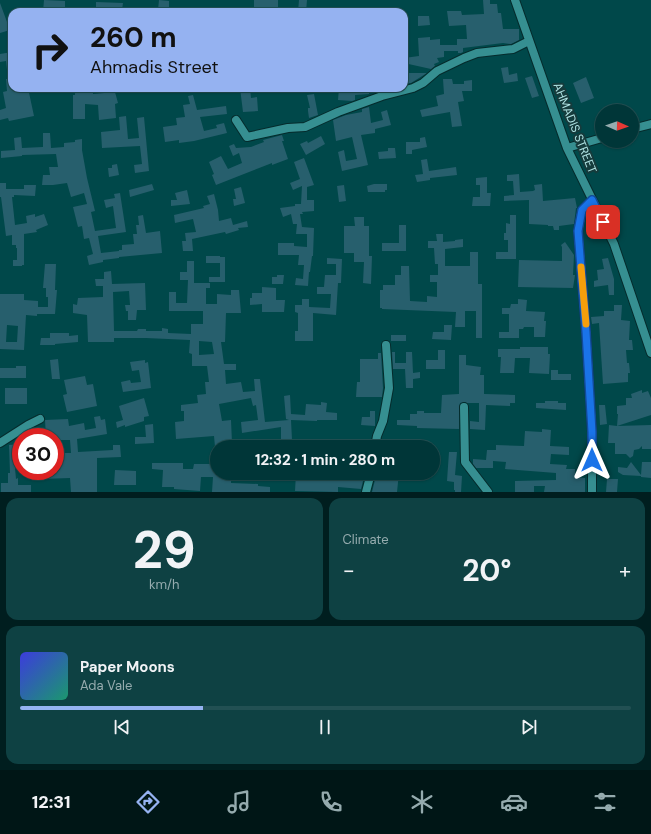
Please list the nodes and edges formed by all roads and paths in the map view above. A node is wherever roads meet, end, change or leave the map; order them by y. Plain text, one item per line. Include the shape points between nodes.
1 (514, 0) edge
2 (529, 41) junction
3 (408, 90) edge
4 (398, 92) edge
5 (236, 120) dead end
6 (651, 124) edge
7 (639, 127) edge
8 (595, 140) edge
9 (567, 148) junction
10 (592, 200) junction
11 (386, 345) dead end
12 (651, 353) edge
13 (464, 407) dead end
14 (40, 419) dead end
15 (376, 440) edge
16 (0, 443) edge
17 (369, 480) edge
18 (366, 492) edge
19 (488, 492) edge
20 (592, 492) edge

1 - 2 street, AHMADIS STREET
2 - 3 street via 514,49 476,53 437,71 424,83
2 - 9 street, AHMADIS STREET
4 - 5 street via 338,112 305,127 247,137
6 - 7 street
8 - 9 street
9 - 10 street, AHMADIS STREET
10 - 12 street, AHMADIS STREET via 614,244
10 - 20 street via 582,210 578,231 592,425
11 - 15 street via 389,388 383,421
13 - 19 street via 465,462
14 - 16 street
17 - 18 street

